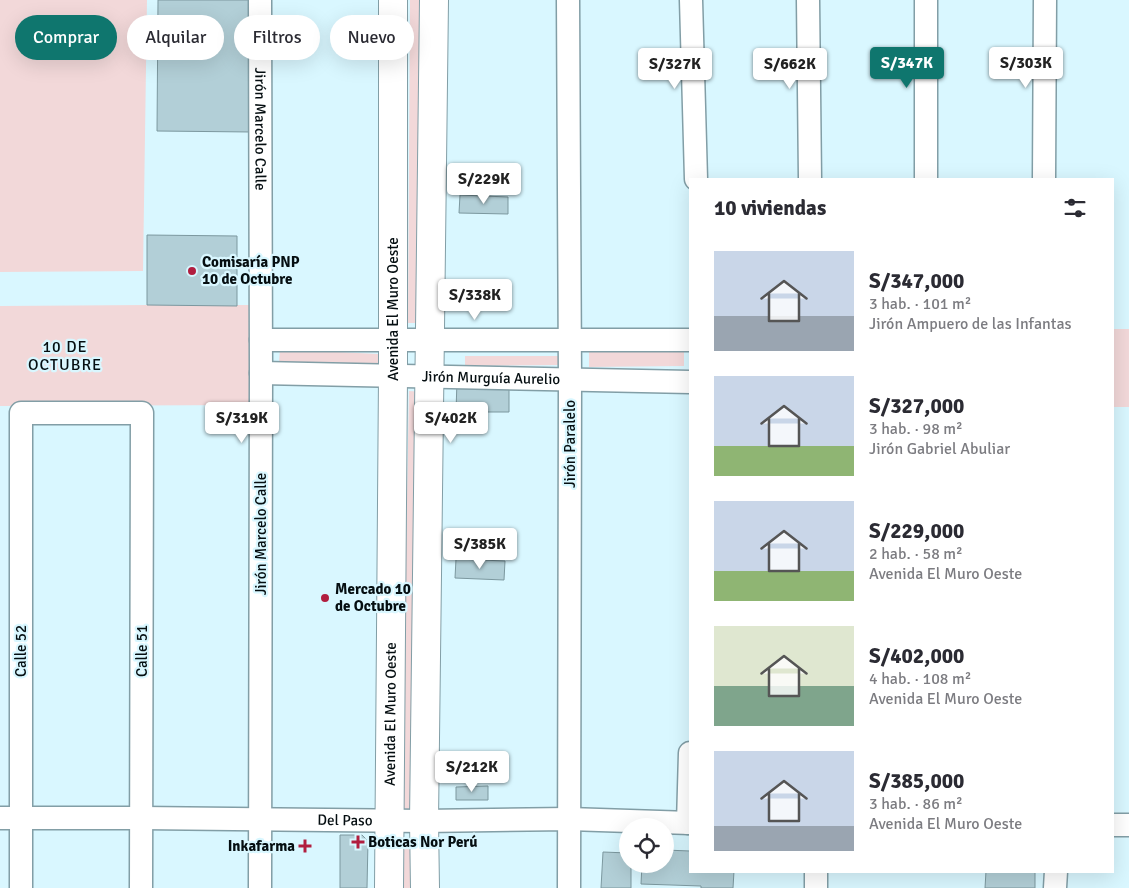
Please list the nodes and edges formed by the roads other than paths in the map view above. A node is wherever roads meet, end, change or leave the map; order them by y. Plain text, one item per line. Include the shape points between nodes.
1 (260, 0) edge
2 (393, 0) edge
3 (434, 0) edge
4 (568, 0) edge
5 (691, 0) edge
6 (808, 0) edge
7 (926, 0) edge
8 (1046, 0) edge
9 (696, 178) edge
10 (810, 178) edge
11 (926, 178) edge
12 (1044, 178) edge
13 (261, 340) junction
14 (393, 340) junction
15 (431, 340) junction
16 (570, 340) junction
17 (689, 340) edge
18 (261, 373) junction
19 (393, 376) junction
20 (431, 377) junction
21 (570, 380) junction
22 (689, 382) edge
23 (142, 413) joint
24 (11, 818) edge
25 (142, 818) junction
26 (261, 819) junction
27 (569, 819) junction
28 (389, 821) junction
29 (424, 821) junction
30 (689, 822) edge
31 (1114, 825) edge
32 (1129, 825) edge
33 (816, 873) edge
34 (1056, 873) edge
35 (20, 888) edge
36 (141, 888) edge
37 (260, 888) edge
38 (389, 888) edge
39 (425, 888) edge
40 (569, 888) edge
41 (816, 888) edge
42 (1055, 888) edge

1 - 13 street, Jirón Marcelo Calle
2 - 14 main road, Avenida El Muro Oeste
3 - 15 main road
4 - 16 street, Jirón Paralelo
5 - 9 street
6 - 10 street
7 - 11 street
8 - 12 street
13 - 14 street
13 - 18 street, Jirón Marcelo Calle
14 - 15 street
14 - 19 main road, Avenida El Muro Oeste
15 - 16 street
15 - 20 main road
16 - 17 street
16 - 21 street, Jirón Paralelo
18 - 19 street, Jirón Murguía Aurelio
18 - 26 street, Jirón Marcelo Calle
19 - 20 street, Jirón Murguía Aurelio
19 - 28 main road, Avenida El Muro Oeste
20 - 21 street, Jirón Murguía Aurelio
20 - 29 main road
21 - 22 street, Jirón Murguía Aurelio
21 - 27 street, Jirón Paralelo
23 - 24 street, Calle 52 via 21,413
23 - 25 street, Calle 51
24 - 25 street, Del Paso
24 - 35 street, Calle 52
25 - 26 street, Del Paso
25 - 36 street, Calle 51
26 - 28 street, Del Paso
26 - 37 street, Jirón Marcelo Calle
27 - 29 street, Del Paso
27 - 30 street, Del Paso
27 - 40 street, Jirón Paralelo
28 - 29 street, Del Paso
28 - 38 main road, Avenida El Muro Oeste
29 - 39 main road
31 - 32 street
33 - 41 street
34 - 42 street

